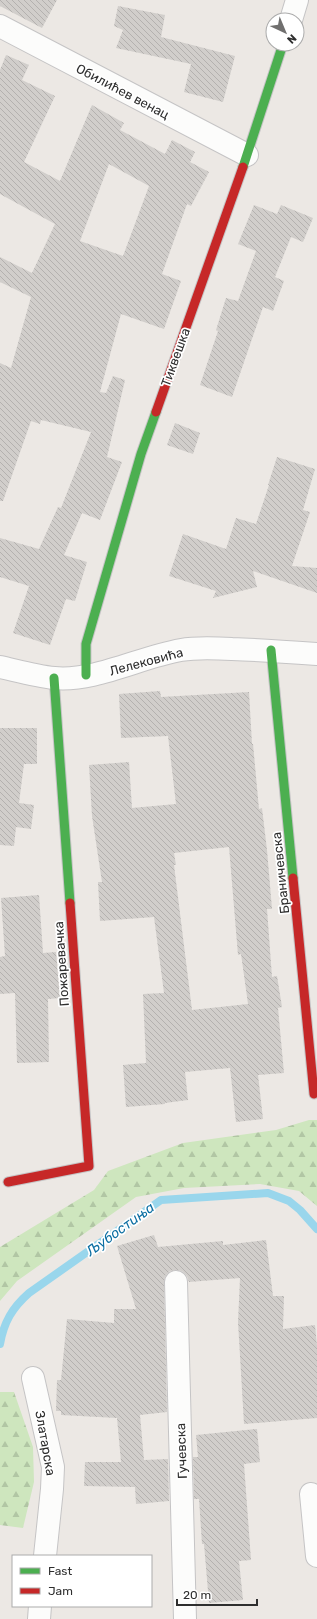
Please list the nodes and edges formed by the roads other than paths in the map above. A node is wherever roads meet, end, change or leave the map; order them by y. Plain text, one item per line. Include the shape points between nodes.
1 (297, 0) edge
2 (293, 12) edge
3 (0, 26) edge
4 (280, 52) edge
5 (247, 155) junction
6 (271, 650) junction
7 (317, 654) edge
8 (0, 667) edge
9 (86, 675) junction
10 (54, 678) junction
11 (314, 1094) dead end
12 (8, 1182) dead end
13 (176, 1282) dead end
14 (33, 1378) dead end
15 (311, 1494) dead end
16 (45, 1555) edge
17 (317, 1556) edge
18 (40, 1607) edge
19 (39, 1619) edge
20 (185, 1619) edge

1 - 2 street
3 - 5 street, Обилићев венац
4 - 5 street, Тиквешка
5 - 9 street, Тиквешка via 141,454 86,644
6 - 7 street, Лелековића
6 - 9 street, Лелековића via 181,650
6 - 11 street, Браничевска
8 - 10 street, Лелековића
9 - 10 street, Лелековића
10 - 12 street, Пожаревачка via 89,1166
13 - 20 street, Гучевска
14 - 16 street, Златарска via 53,1467
15 - 17 street
18 - 19 street

